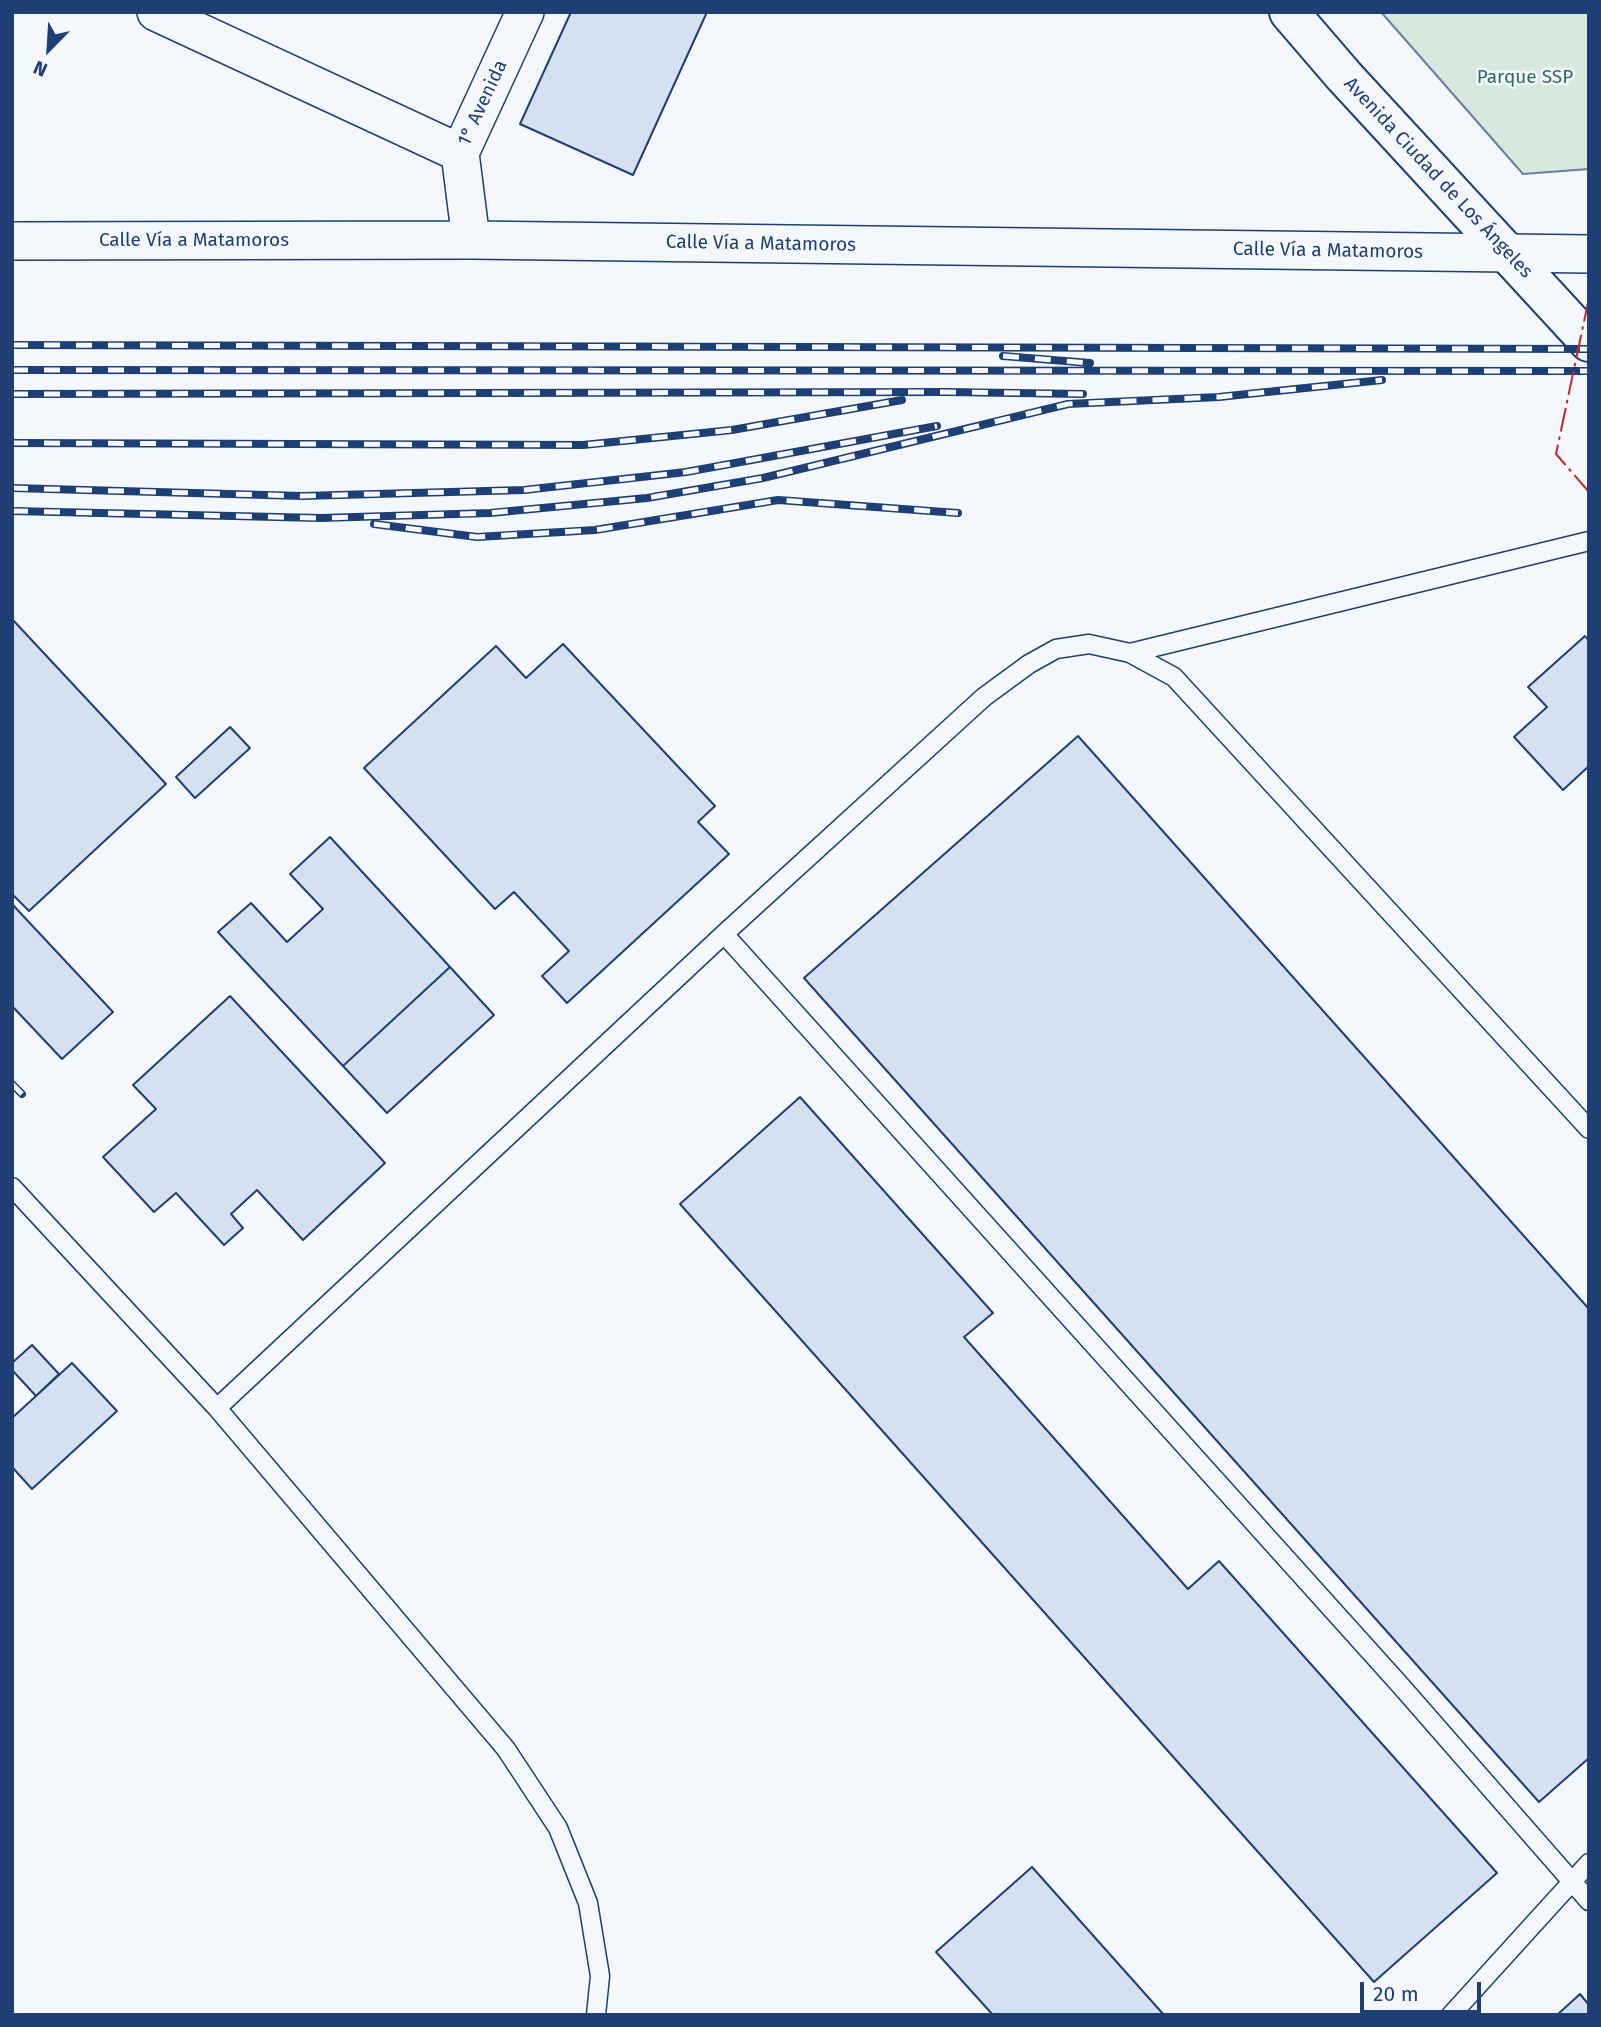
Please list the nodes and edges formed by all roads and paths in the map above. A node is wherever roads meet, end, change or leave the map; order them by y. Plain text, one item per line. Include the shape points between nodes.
1 (156, 12) edge
2 (525, 12) edge
3 (1289, 12) edge
4 (460, 153) junction
5 (471, 240) junction
6 (12, 241) edge
7 (1510, 254) junction
8 (1589, 254) edge
9 (1589, 342) edge
10 (1589, 541) edge
11 (1130, 653) junction
12 (724, 934) junction
13 (1589, 1129) edge
14 (12, 1187) edge
15 (217, 1408) junction
16 (1589, 1863) edge
17 (1570, 1880) junction
18 (1589, 1901) edge
19 (596, 2015) edge
20 (1451, 2015) edge

1 - 4 street
2 - 4 street, 1° Avenida
3 - 7 street, Avenida Ciudad de Los Ángeles
4 - 5 street, 1° Avenida
5 - 6 street, Calle Vía a Matamoros
5 - 7 street, Calle Vía a Matamoros
7 - 8 street, Calle Vía a Matamoros
7 - 9 street, Avenida Ciudad de Los Ángeles
10 - 11 lane
11 - 12 lane via 1089,644 1056,649 1029,664 984,697
11 - 13 lane via 1174,677
12 - 15 lane
12 - 17 lane
14 - 15 lane
15 - 19 lane via 506,1749 558,1828 588,1903 600,1976
16 - 17 lane
17 - 18 lane
17 - 20 lane

